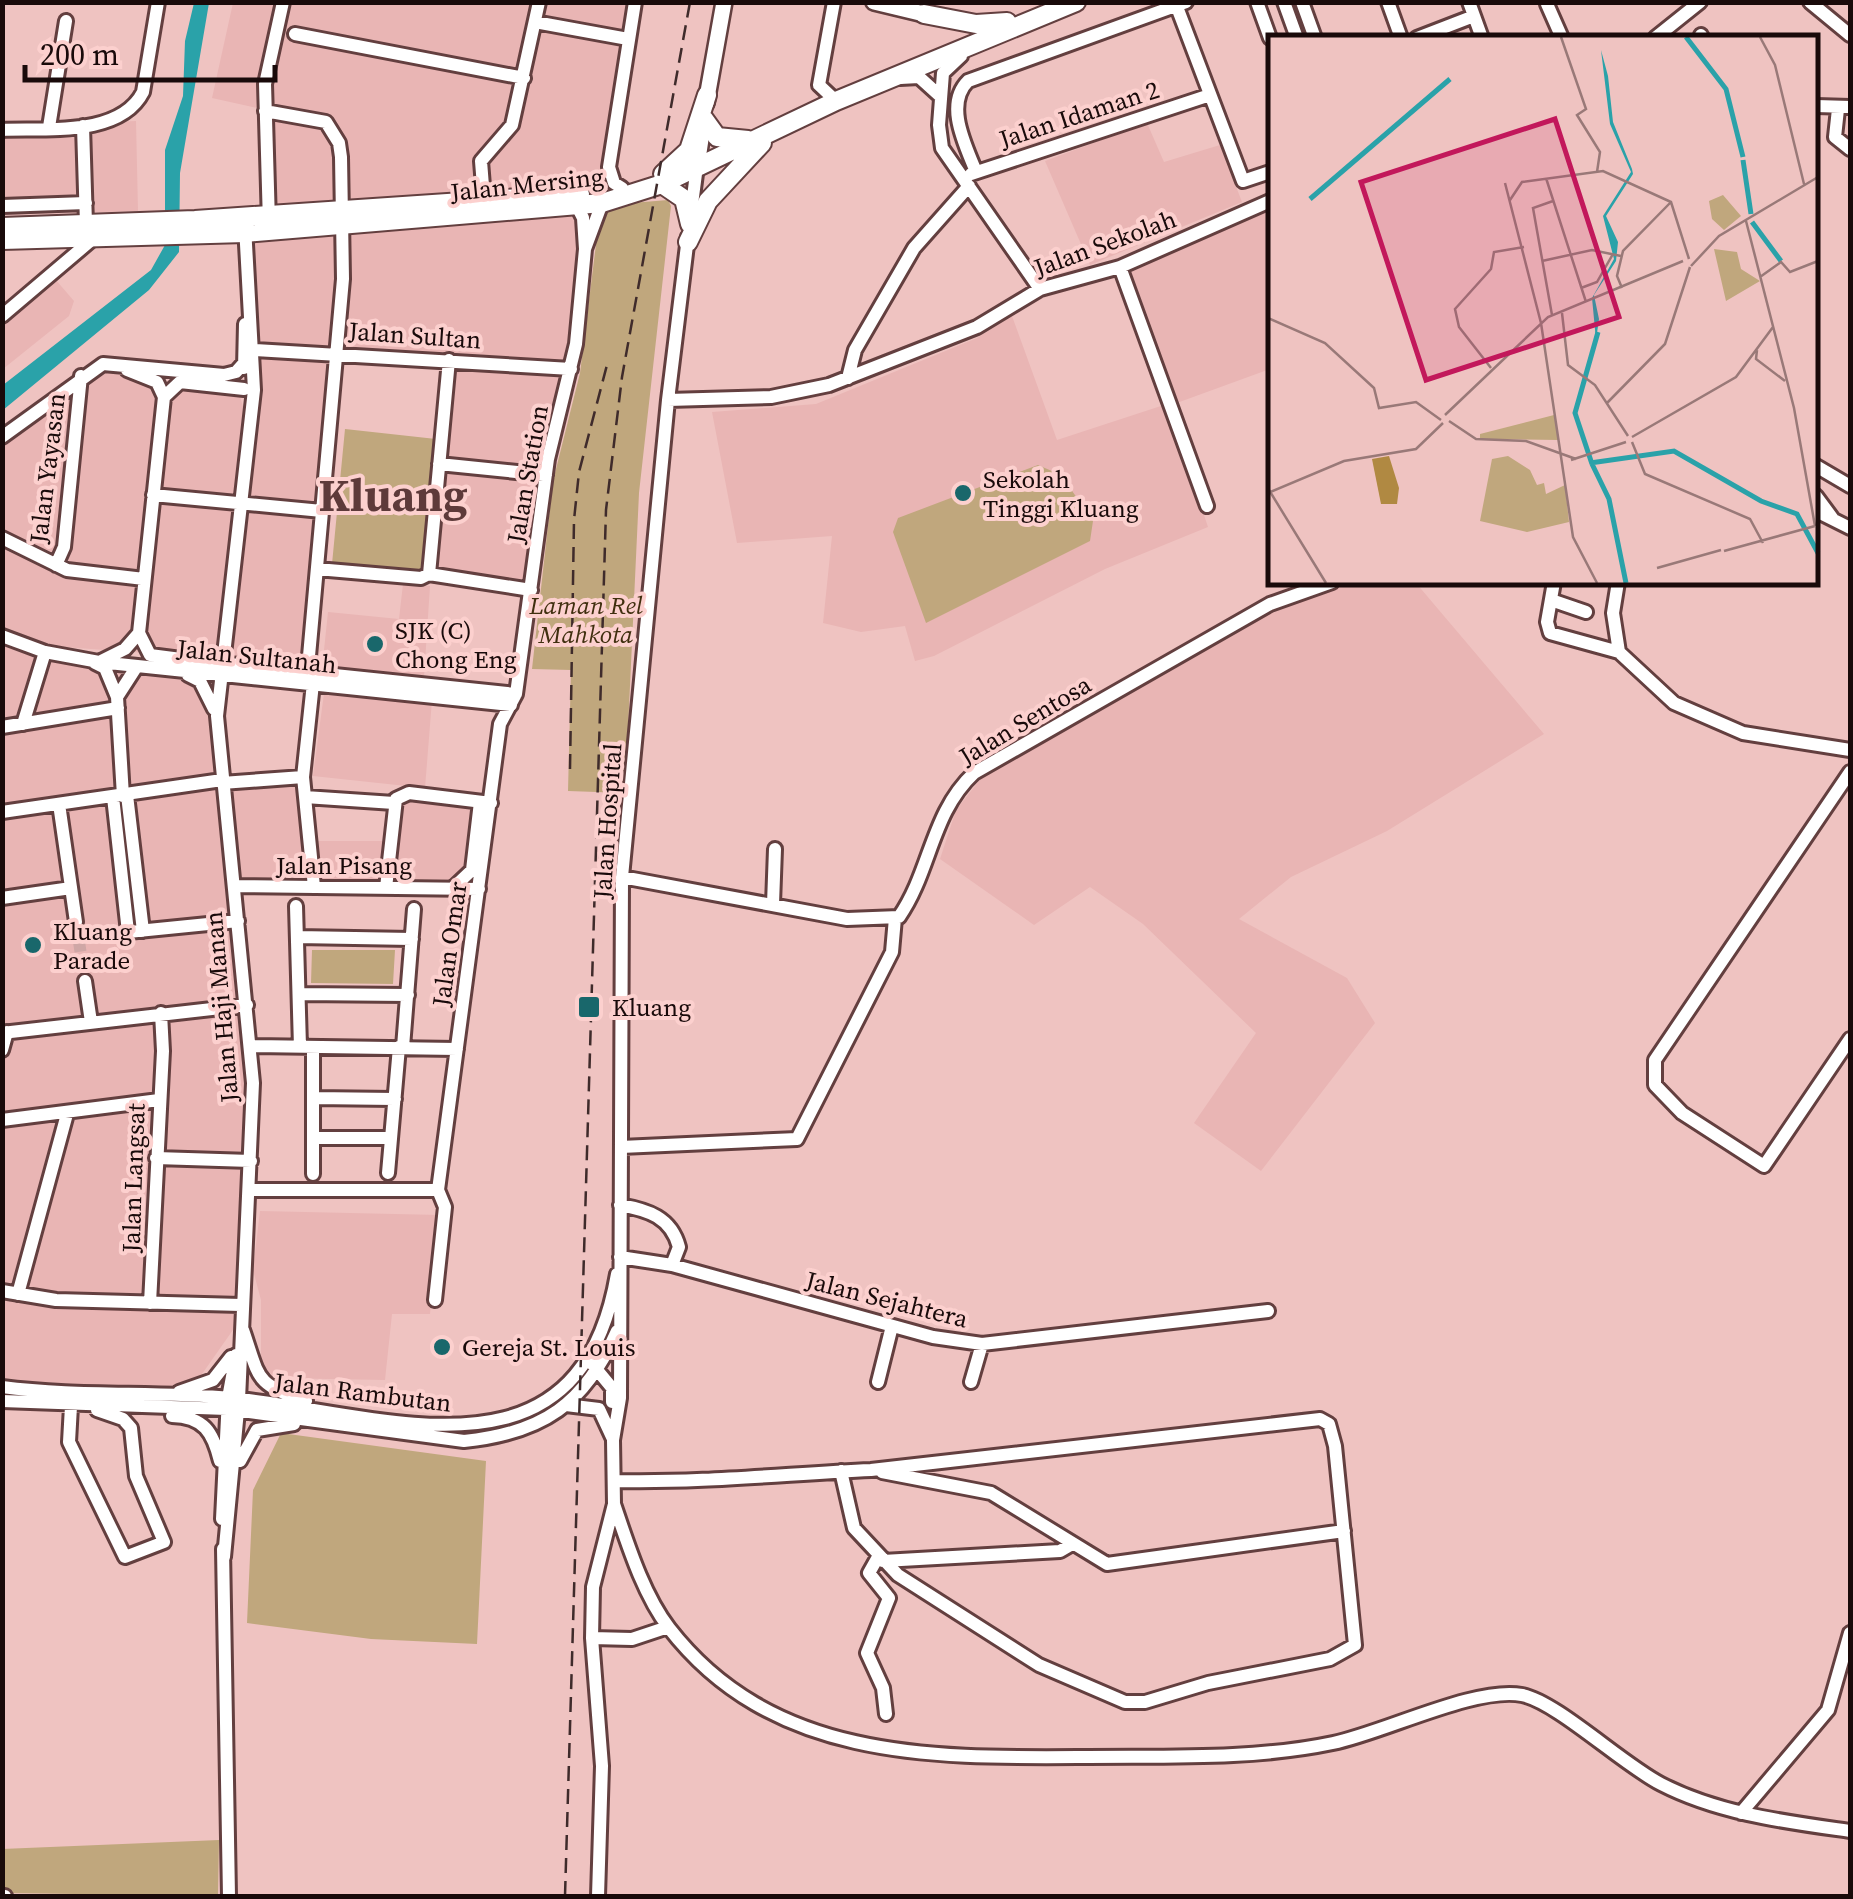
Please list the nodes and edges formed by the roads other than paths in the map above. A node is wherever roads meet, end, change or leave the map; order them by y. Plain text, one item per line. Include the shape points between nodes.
1 (158, 2) edge
2 (283, 2) edge
3 (538, 2) edge
4 (634, 2) edge
5 (834, 2) edge
6 (874, 2) edge
7 (1055, 2) edge
8 (1076, 2) edge
9 (1256, 2) edge
10 (1284, 2) edge
11 (1302, 2) edge
12 (1388, 2) edge
13 (1700, 2) edge
14 (1810, 2) edge
15 (724, 3) edge
16 (1547, 4) edge
17 (1181, 5) edge
18 (900, 6) edge
19 (1471, 9) edge
20 (924, 14) junction
21 (66, 20) dead end
22 (535, 22) junction
23 (1020, 24) junction
24 (295, 34) dead end
25 (1269, 35) edge
26 (1296, 35) edge
27 (1314, 35) edge
28 (1400, 35) edge
29 (1422, 35) edge
30 (1481, 35) edge
31 (1561, 35) edge
32 (1659, 35) edge
33 (1850, 35) edge
34 (628, 40) junction
35 (524, 78) junction
36 (885, 80) junction
37 (707, 95) junction
38 (1210, 95) junction
39 (940, 96) junction
40 (836, 101) junction
41 (1818, 106) edge
42 (1844, 108) edge
43 (265, 111) junction
44 (704, 119) junction
45 (786, 124) junction
46 (84, 126) junction
47 (50, 128) junction
48 (2, 130) edge
49 (753, 140) junction
50 (1850, 149) edge
51 (697, 166) junction
52 (1268, 173) edge
53 (969, 178) junction
54 (662, 180) junction
55 (622, 188) junction
56 (484, 199) junction
57 (1268, 202) edge
58 (86, 203) junction
59 (602, 203) junction
60 (2, 206) edge
61 (578, 206) junction
62 (512, 211) junction
63 (343, 218) junction
64 (269, 223) junction
65 (245, 224) junction
66 (2, 226) edge
67 (91, 230) junction
68 (689, 233) junction
69 (2, 240) edge
70 (585, 249) junction
71 (1120, 267) junction
72 (1040, 289) junction
73 (2, 316) edge
74 (248, 317) junction
75 (255, 350) junction
76 (338, 352) junction
77 (450, 360) junction
78 (112, 362) junction
79 (244, 362) junction
80 (571, 369) junction
81 (81, 376) junction
82 (848, 378) junction
83 (244, 389) junction
84 (164, 396) junction
85 (668, 400) junction
86 (249, 410) junction
87 (2, 437) edge
88 (439, 464) junction
89 (1818, 467) edge
90 (546, 475) junction
91 (1850, 486) edge
92 (153, 495) junction
93 (1818, 499) edge
94 (239, 503) junction
95 (1207, 506) dead end
96 (322, 511) junction
97 (1818, 511) edge
98 (1833, 519) junction
99 (1850, 528) edge
100 (2, 538) edge
101 (56, 565) junction
102 (317, 568) junction
103 (429, 574) junction
104 (144, 579) junction
105 (1324, 585) edge
106 (1554, 585) edge
107 (1618, 585) edge
108 (531, 590) junction
109 (1551, 600) junction
110 (1586, 612) dead end
111 (139, 633) junction
112 (2, 636) edge
113 (45, 652) junction
114 (1619, 652) junction
115 (309, 656) junction
116 (96, 662) junction
117 (136, 666) junction
118 (219, 668) junction
119 (168, 669) junction
120 (296, 677) junction
121 (313, 679) junction
122 (514, 700) junction
123 (118, 707) junction
124 (217, 716) junction
125 (23, 724) junction
126 (2, 727) edge
127 (1850, 750) edge
128 (1850, 772) edge
129 (303, 778) junction
130 (222, 783) junction
131 (124, 795) junction
132 (305, 797) junction
133 (485, 802) junction
134 (59, 804) junction
135 (394, 804) junction
136 (2, 812) edge
137 (775, 849) dead end
138 (622, 877) junction
139 (234, 886) junction
140 (314, 887) junction
141 (71, 888) junction
142 (386, 888) junction
143 (453, 888) junction
144 (479, 888) junction
145 (2, 898) edge
146 (774, 904) junction
147 (296, 906) dead end
148 (414, 909) dead end
149 (895, 918) junction
150 (238, 921) junction
151 (76, 922) tunnel mouth
152 (143, 931) junction
153 (297, 937) junction
154 (412, 938) junction
155 (85, 981) tunnel mouth
156 (299, 994) junction
157 (408, 995) junction
158 (246, 1001) junction
159 (157, 1013) junction
160 (90, 1022) junction
161 (5, 1032) edge
162 (1850, 1039) edge
163 (307, 1047) junction
164 (401, 1047) junction
165 (252, 1049) junction
166 (457, 1049) junction
167 (2, 1050) edge
168 (313, 1098) junction
169 (394, 1099) junction
170 (159, 1100) junction
171 (67, 1114) junction
172 (2, 1120) edge
173 (313, 1138) junction
174 (391, 1138) junction
175 (621, 1147) junction
176 (156, 1158) junction
177 (251, 1161) junction
178 (388, 1173) dead end
179 (313, 1174) dead end
180 (250, 1190) junction
181 (438, 1190) junction
182 (620, 1206) junction
183 (620, 1257) junction
184 (672, 1265) junction
185 (2, 1290) edge
186 (18, 1294) junction
187 (436, 1300) dead end
188 (150, 1303) junction
189 (241, 1305) junction
190 (1268, 1311) dead end
191 (620, 1324) junction
192 (892, 1326) junction
193 (240, 1336) junction
194 (982, 1344) junction
195 (593, 1365) junction
196 (878, 1382) dead end
197 (972, 1382) dead end
198 (2, 1386) edge
199 (168, 1396) junction
200 (2, 1401) edge
201 (233, 1404) junction
202 (566, 1405) junction
203 (71, 1406) junction
204 (88, 1406) junction
205 (121, 1407) junction
206 (326, 1416) junction
207 (613, 1440) junction
208 (872, 1470) junction
209 (840, 1471) junction
210 (228, 1476) junction
211 (614, 1481) junction
212 (614, 1504) junction
213 (1043, 1524) junction
214 (1344, 1531) junction
215 (602, 1543) junction
216 (627, 1543) junction
217 (1072, 1544) junction
218 (1040, 1551) junction
219 (880, 1559) junction
220 (668, 1627) junction
221 (1850, 1632) edge
222 (592, 1638) junction
223 (886, 1714) dead end
224 (1741, 1813) junction
225 (1850, 1831) edge
226 (230, 1896) edge
227 (598, 1896) edge

1 - 46 street via 136,104
2 - 43 street
3 - 22 street
4 - 34 street
5 - 40 street via 819,85
6 - 18 main road
7 - 20 highway via 1000,24
8 - 23 highway, Jalan Mersing
9 - 25 street
10 - 26 street
11 - 27 street
12 - 28 street
13 - 32 street
14 - 33 street
15 - 37 main road
16 - 31 street
17 - 38 street
17 - 53 street via 968,81 958,116
18 - 20 main road
19 - 29 street
19 - 30 street
20 - 36 highway via 950,28 954,40
21 - 47 street
22 - 34 street
22 - 35 street
23 - 36 highway, Jalan Mersing
23 - 39 street via 948,64
24 - 35 street
34 - 55 street via 608,167
35 - 56 street via 509,132 481,162
36 - 39 street via 919,77
36 - 40 highway, Jalan Mersing
37 - 44 main road
37 - 54 highway via 688,150
38 - 52 street via 1243,180
38 - 53 street, Jalan Idaman 2
39 - 53 street via 942,148
40 - 45 highway, Jalan Mersing
41 - 42 street
42 - 50 street via 1835,137
43 - 63 street via 326,122 339,142
43 - 64 street
44 - 49 highway via 722,140
44 - 51 main road
45 - 49 highway, Jalan Mersing
45 - 68 highway via 725,178
46 - 47 street
46 - 58 street
47 - 48 street
49 - 51 highway, Jalan Mersing
51 - 54 highway, Jalan Mersing
51 - 68 street, Jalan Hospital
53 - 72 street
53 - 82 street via 906,262 855,350
54 - 55 highway, Jalan Mersing
54 - 59 highway, Jalan Mersing
54 - 68 highway via 684,199
55 - 56 highway, Jalan Mersing
56 - 62 highway via 490,208
56 - 63 highway, Jalan Mersing
57 - 71 street, Jalan Sekolah
58 - 60 street
58 - 67 street
59 - 61 highway, Jalan Mersing
59 - 70 street, Jalan Station
61 - 62 highway, Jalan Mersing
61 - 70 street, Jalan Station
62 - 63 highway, Jalan Mersing
63 - 64 highway, Jalan Mersing
63 - 76 street
64 - 65 highway, Jalan Mersing
65 - 67 highway, Jalan Mersing
65 - 74 street
66 - 67 highway, Jalan Mersing
67 - 69 highway, Jalan Mersing
67 - 73 street
68 - 85 street, Jalan Hospital
70 - 80 street, Jalan Station
71 - 72 street, Jalan Sekolah
71 - 95 street
72 - 82 street, Jalan Sekolah via 977,327
74 - 75 street, Jalan Haji Manan
74 - 79 street
75 - 76 street, Jalan Sultan
75 - 86 street, Jalan Haji Manan
76 - 77 street, Jalan Sultan
76 - 96 street
77 - 80 street, Jalan Sultan
77 - 88 street
78 - 79 street via 224,375
78 - 81 street
78 - 84 street via 157,382
79 - 83 street
80 - 90 street, Jalan Station
81 - 87 street
81 - 101 street, Jalan Yayasan via 64,547
82 - 85 street, Jalan Sekolah via 771,397
83 - 84 street via 180,382
83 - 86 street
84 - 92 street
85 - 138 street, Jalan Hospital
86 - 94 street, Jalan Haji Manan
88 - 90 street
88 - 103 street
89 - 91 street
90 - 108 street, Jalan Station
92 - 94 street
92 - 104 street
93 - 98 street
94 - 96 street
94 - 118 street, Jalan Haji Manan
96 - 102 street
97 - 98 street
98 - 99 street
100 - 101 street
101 - 104 street
102 - 103 street
102 - 115 street
103 - 108 street
104 - 111 street
105 - 149 street, Jalan Sentosa via 1270,604 974,773 942,813 906,907
106 - 109 street
107 - 114 street via 1613,614
108 - 122 street, Jalan Station
109 - 110 street
109 - 114 street via 1550,633
111 - 116 street
111 - 118 street, Jalan Sultanah via 150,654
112 - 113 street, Jalan Sultanah
113 - 116 street, Jalan Sultanah
113 - 125 street
114 - 127 street via 1674,704 1705,719 1743,733
115 - 120 street
115 - 121 street
116 - 117 street, Jalan Sultanah
116 - 123 street via 105,668
117 - 119 street, Jalan Sultanah
117 - 123 street
118 - 119 street, Jalan Sultanah
118 - 120 street, Jalan Sultanah
118 - 124 street, Jalan Haji Manan
119 - 124 street via 200,680
120 - 121 street, Jalan Sultanah
121 - 122 street, Jalan Sultanah
121 - 129 street
122 - 133 street, Jalan Omar via 500,724
123 - 125 street
123 - 131 street via 129,766
124 - 130 street, Jalan Haji Manan
125 - 126 street
128 - 162 street via 1655,1060 1654,1086 1764,1166
129 - 130 street
129 - 132 street
130 - 131 street
130 - 139 street, Jalan Haji Manan
131 - 134 street
131 - 152 street
131 - 152 street via 128,932
132 - 135 street
132 - 140 street
133 - 135 street via 409,794
133 - 143 street via 472,870
133 - 144 street, Jalan Omar
134 - 136 street
134 - 141 street
135 - 142 street
137 - 146 street
138 - 146 street
138 - 175 street, Jalan Hospital
139 - 140 street, Jalan Pisang
139 - 150 street, Jalan Haji Manan
140 - 142 street, Jalan Pisang
141 - 145 street
141 - 151 street
142 - 143 street, Jalan Pisang
143 - 144 street, Jalan Pisang
144 - 166 street, Jalan Omar
146 - 149 street via 848,919
147 - 153 street
148 - 154 street
149 - 175 street, Jalan Sentosa via 892,952 796,1138
150 - 152 street
150 - 158 street, Jalan Haji Manan
153 - 154 street
153 - 156 street
154 - 157 street
155 - 160 street
156 - 157 street
156 - 163 street
157 - 164 street
158 - 159 street
158 - 165 street, Jalan Haji Manan
159 - 160 street
159 - 170 street, Jalan Langsat
160 - 161 street
161 - 167 street
163 - 164 street
163 - 165 street
163 - 168 street
164 - 166 street
164 - 169 street
165 - 177 street, Jalan Haji Manan
166 - 181 street, Jalan Omar
168 - 169 street
168 - 173 street
169 - 174 street
170 - 171 street
170 - 176 street, Jalan Langsat
171 - 172 street
171 - 186 street
173 - 174 street
173 - 179 street
174 - 178 street
175 - 182 street, Jalan Hospital
176 - 177 street
176 - 188 street, Jalan Langsat
177 - 180 street, Jalan Haji Manan
180 - 181 street
180 - 189 street, Jalan Haji Manan
181 - 187 street, Jalan Omar via 445,1207
182 - 183 street, Jalan Hospital
182 - 184 street via 668,1224 679,1247
183 - 184 street, Jalan Sejahtera
183 - 191 street, Jalan Hospital
183 - 195 street, Jalan Rambutan
184 - 192 street, Jalan Sejahtera
185 - 186 street
186 - 188 street
188 - 189 street
189 - 193 street, Jalan Haji Manan
190 - 194 street, Jalan Sejahtera
191 - 195 street, Jalan Rambutan
191 - 207 street, Jalan Hospital
192 - 194 street, Jalan Sejahtera
192 - 196 street
193 - 199 street via 213,1380
193 - 201 street, Jalan Haji Manan
193 - 206 street via 267,1388
194 - 197 street
195 - 202 street, Jalan Rambutan
195 - 206 street, Jalan Rambutan via 556,1395 504,1422 463,1428
195 - 207 street via 612,1388
198 - 199 street, Jalan Rambutan
199 - 201 street, Jalan Rambutan
200 - 203 street, Jalan Rambutan
201 - 205 street, Jalan Rambutan
201 - 206 street, Jalan Rambutan
201 - 210 street, Jalan Haji Manan
202 - 206 street, Jalan Rambutan via 542,1424 464,1441
202 - 207 street via 598,1410
203 - 204 street, Jalan Rambutan
203 - 204 street via 69,1442 124,1557 163,1545 136,1476 131,1428
204 - 205 street, Jalan Rambutan
205 - 210 street via 198,1420 212,1435
206 - 210 street via 256,1430
207 - 211 street, Jalan Hospital
208 - 209 street
208 - 213 street via 991,1493
208 - 214 street via 1320,1418 1332,1433
209 - 211 street via 721,1482
209 - 219 street via 850,1519
210 - 226 street, Jalan Haji Manan
211 - 212 street, Jalan Hospital
212 - 215 street
212 - 216 street
213 - 217 street
213 - 218 street
214 - 217 street via 1107,1564
214 - 219 street via 1355,1645 1330,1658 1145,1702 1125,1702 1038,1665 922,1594
215 - 216 street
215 - 222 street
216 - 220 street
217 - 218 street
218 - 219 street
219 - 223 street via 869,1573 889,1598 867,1653
220 - 222 street via 632,1640
220 - 224 street via 714,1675 768,1710 871,1748 999,1757 1274,1752 1382,1731 1475,1699 1521,1695 1661,1784
221 - 224 street via 1828,1710
222 - 227 street via 602,1766
224 - 225 street

